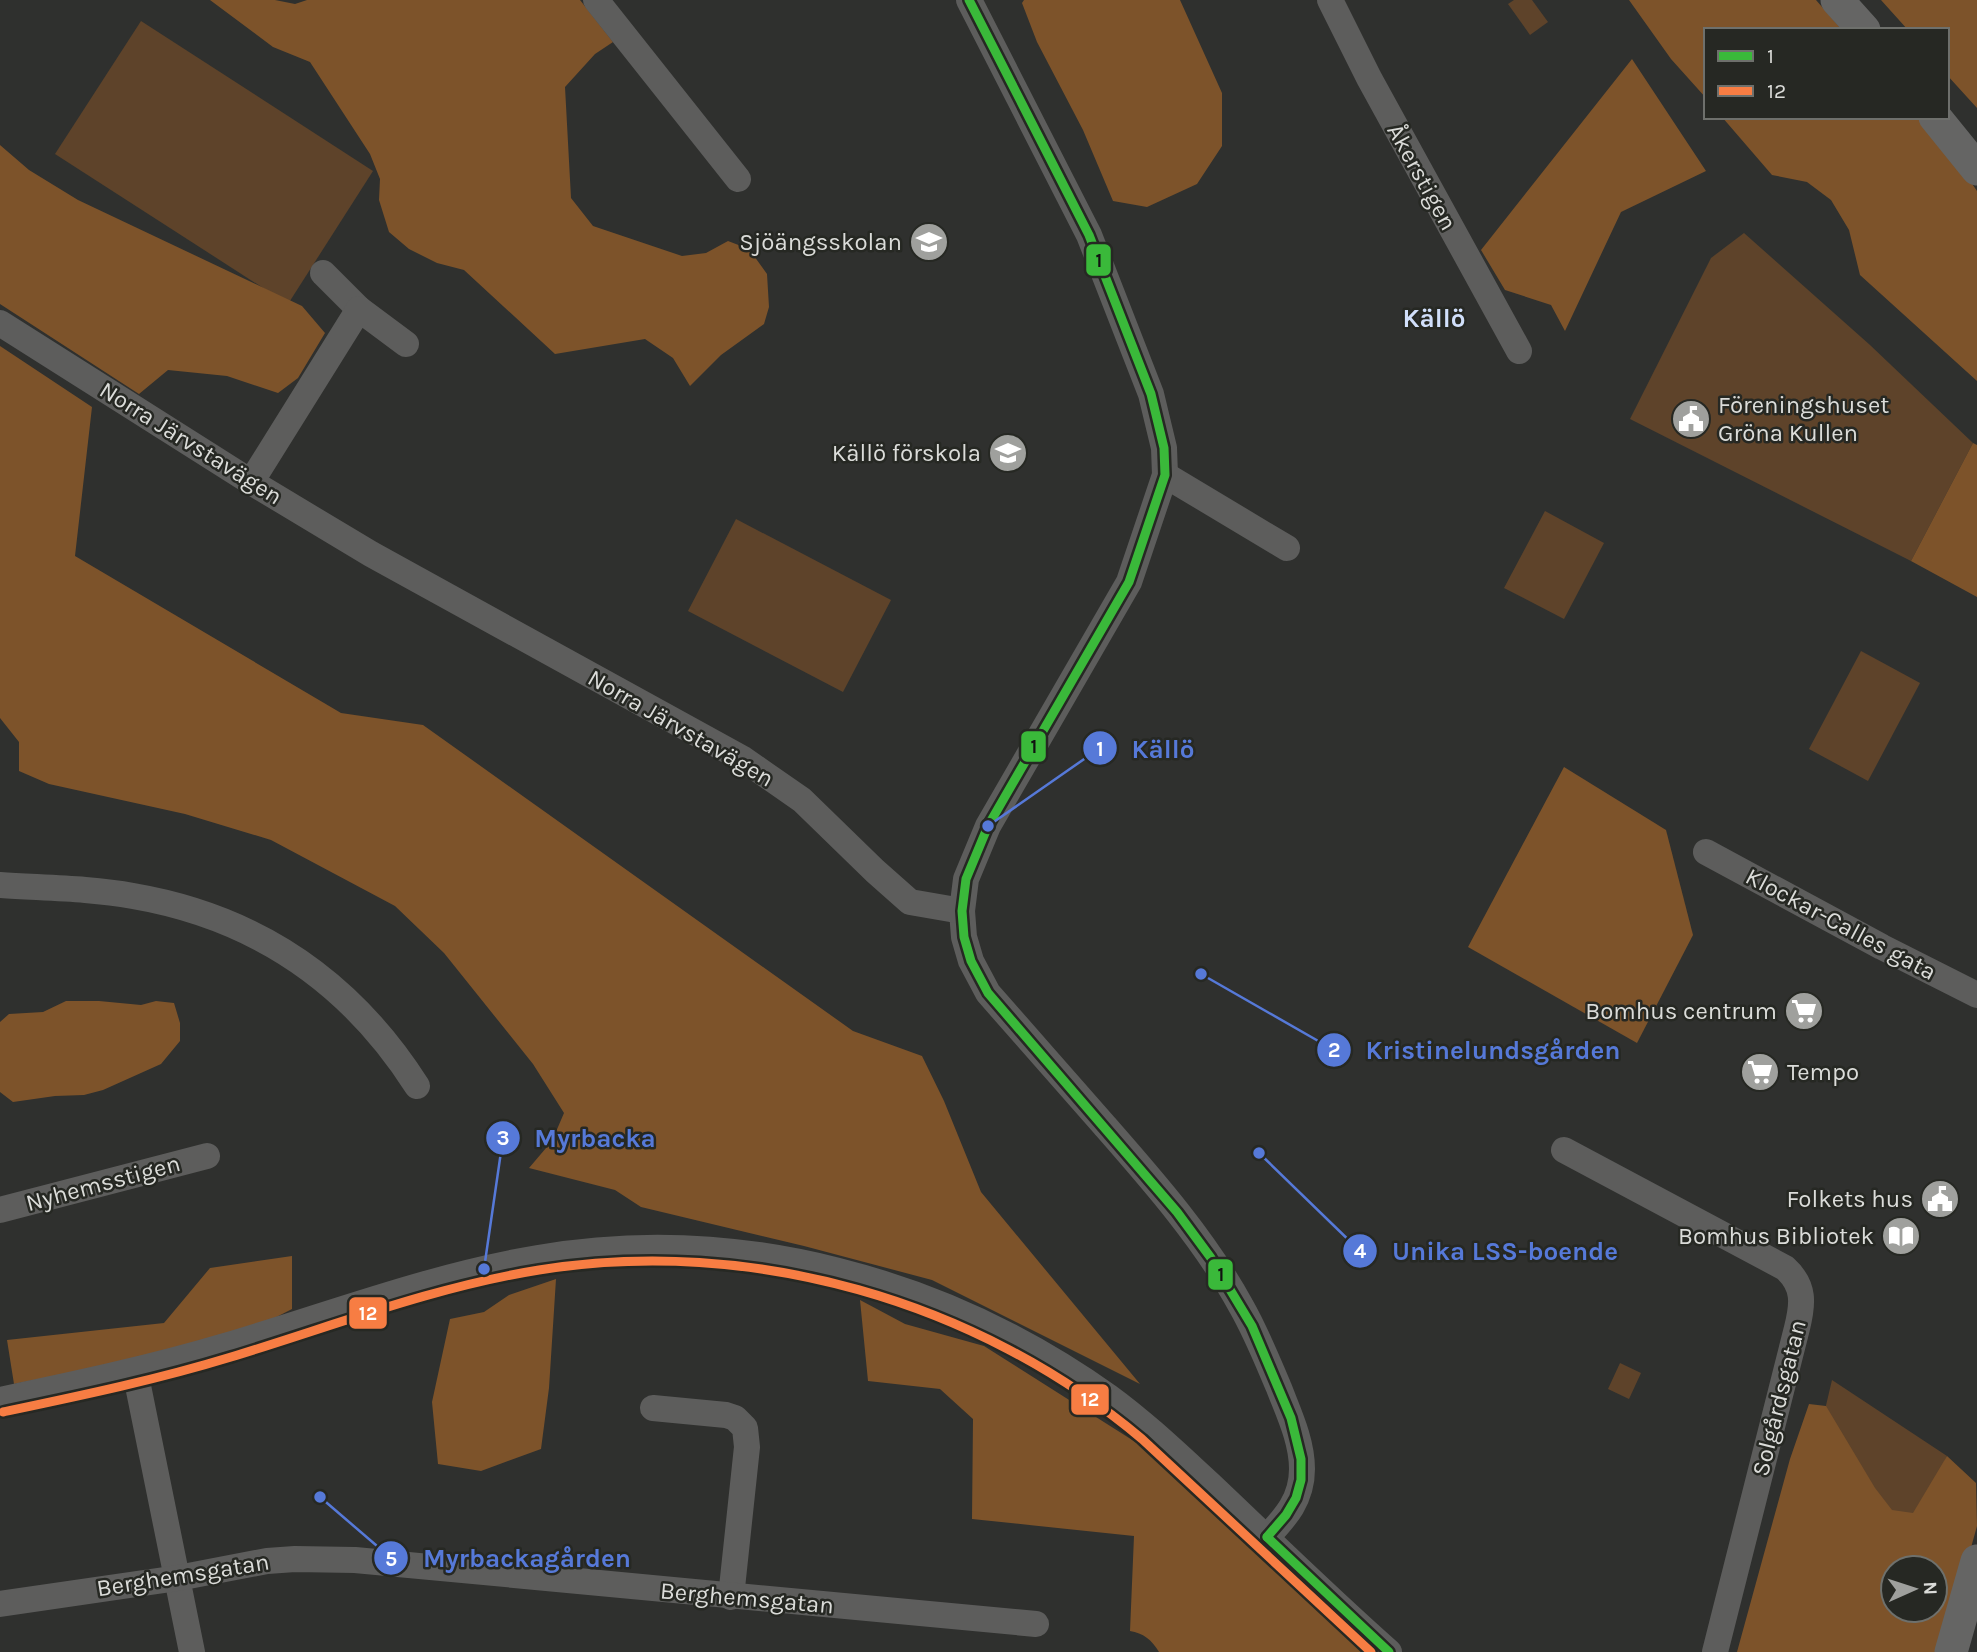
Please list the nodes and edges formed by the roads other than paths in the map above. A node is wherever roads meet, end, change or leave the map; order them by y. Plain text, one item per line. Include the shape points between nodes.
1 (596, 0) edge
2 (969, 0) edge
3 (1330, 0) edge
4 (1837, 0) edge
5 (1862, 28) edge
6 (1938, 119) edge
7 (1949, 119) edge
8 (1977, 149) edge
9 (1977, 169) edge
10 (738, 179) dead end
11 (323, 273) dead end
12 (359, 309) junction
13 (0, 323) edge
14 (406, 344) dead end
15 (1519, 351) dead end
16 (1165, 475) junction
17 (251, 482) junction
18 (1287, 548) dead end
19 (1706, 852) dead end
20 (0, 885) edge
21 (962, 911) junction
22 (1977, 995) edge
23 (417, 1086) dead end
24 (1564, 1150) dead end
25 (207, 1156) dead end
26 (0, 1210) edge
27 (135, 1371) junction
28 (0, 1400) edge
29 (653, 1408) dead end
30 (1266, 1537) junction
31 (1977, 1561) edge
32 (178, 1577) junction
33 (731, 1597) junction
34 (0, 1604) edge
35 (1036, 1624) dead end
36 (192, 1652) edge
37 (1389, 1652) edge
38 (1715, 1652) edge
39 (1951, 1652) edge

1 - 10 street
2 - 16 street via 1089,235 1151,394 1164,448
3 - 15 street, Åkerstigen via 1368,78
4 - 5 main road
6 - 9 main road
7 - 8 main road
11 - 12 street
12 - 14 street
12 - 17 street
13 - 17 street, Norra Järvstavägen
16 - 18 street
16 - 21 street via 1129,582 985,833 966,878
17 - 21 street, Norra Järvstavägen via 463,606 743,759 802,800 911,902
19 - 22 street, Klockar-Calles gata
20 - 23 street via 129,895 184,907 236,927 283,952 342,994 389,1044
21 - 30 street via 971,961 984,986 1147,1174 1203,1246 1252,1328 1290,1417 1302,1471 1296,1501
24 - 38 street, Solgårdsgatan via 1785,1268 1800,1289 1802,1308
25 - 26 street, Nyhemsstigen
27 - 28 street
27 - 30 street via 412,1288 538,1258 582,1252 706,1249 789,1259 854,1275 972,1317 1054,1360 1163,1441
27 - 32 street
29 - 33 street via 726,1415 746,1428
30 - 37 street
31 - 39 main road
32 - 33 street, Berghemsgatan via 267,1561 355,1560
32 - 34 street, Berghemsgatan
32 - 36 street
33 - 35 street, Berghemsgatan

